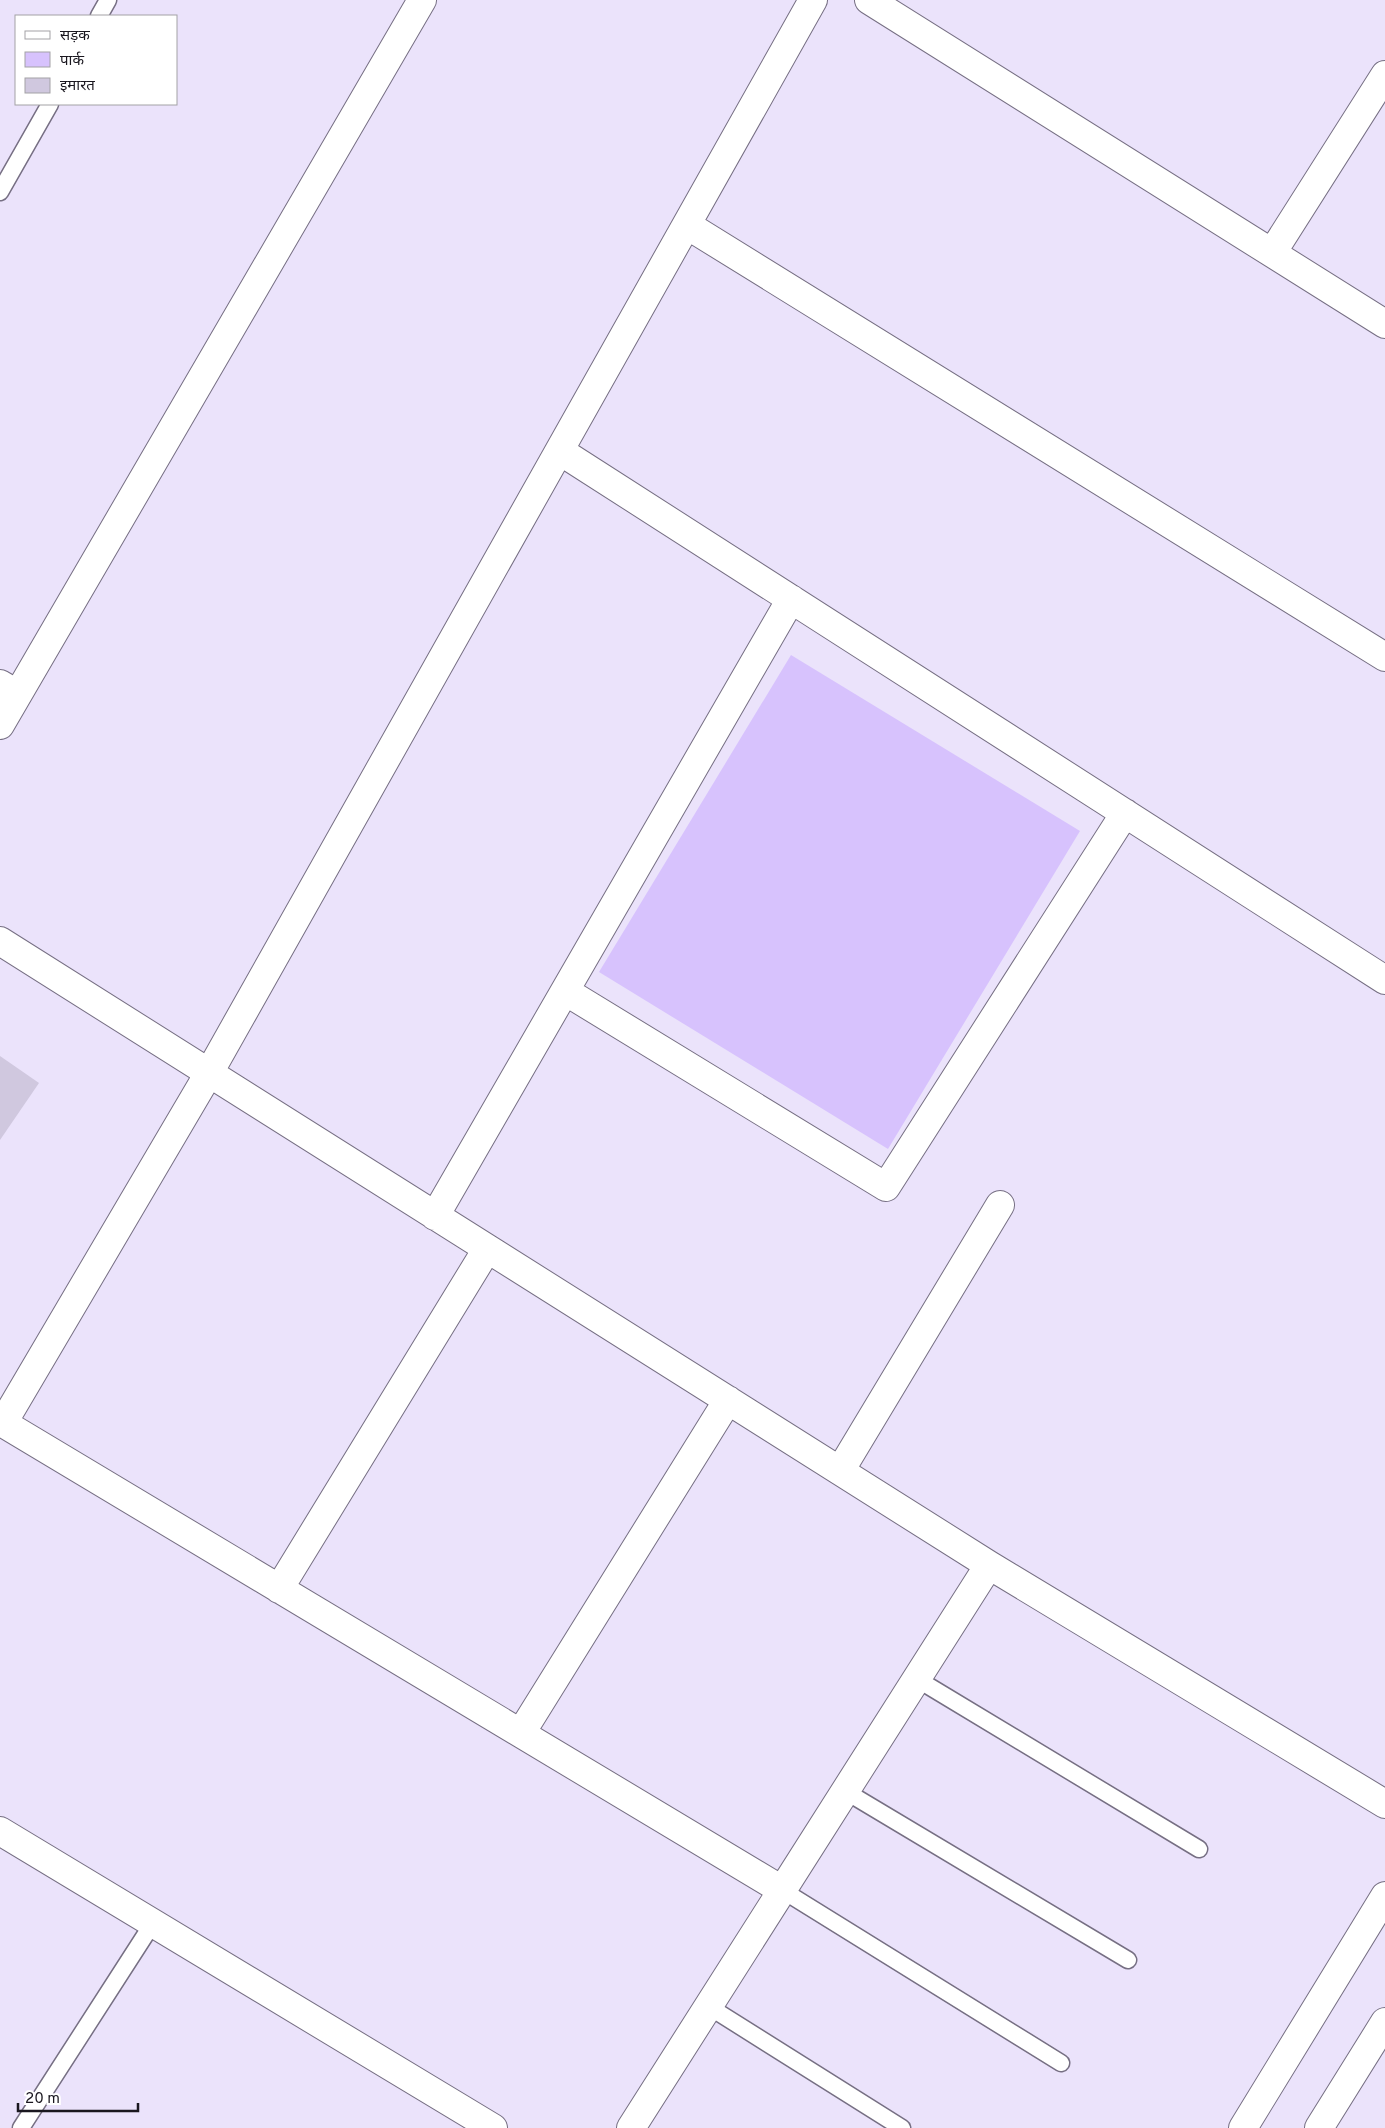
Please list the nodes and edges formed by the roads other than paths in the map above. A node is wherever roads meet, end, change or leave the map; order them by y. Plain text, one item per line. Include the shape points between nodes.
1 (108, 0) edge
2 (813, 0) edge
3 (869, 0) edge
4 (413, 4) edge
5 (100, 15) edge
6 (1385, 75) edge
7 (49, 105) edge
8 (0, 192) edge
9 (687, 224) junction
10 (1272, 253) junction
11 (1385, 324) edge
12 (560, 451) junction
13 (791, 600) junction
14 (1385, 657) edge
15 (9, 689) edge
16 (0, 725) edge
17 (1125, 813) junction
18 (0, 941) edge
19 (1385, 980) edge
20 (564, 991) junction
21 (210, 1073) junction
22 (1000, 1205) dead end
23 (435, 1216) junction
24 (487, 1248) junction
25 (728, 1400) junction
26 (840, 1472) junction
27 (989, 1566) junction
28 (280, 1589) junction
29 (916, 1679) junction
30 (521, 1733) junction
31 (845, 1791) junction
32 (1385, 1804) edge
33 (0, 1831) edge
34 (1200, 1849) dead end
35 (782, 1890) junction
36 (1385, 1896) edge
37 (153, 1923) junction
38 (1128, 1960) dead end
39 (708, 2006) junction
40 (1385, 2022) edge
41 (1062, 2063) dead end
42 (21, 2128) edge
43 (493, 2128) edge
44 (631, 2128) edge
45 (902, 2128) edge
46 (1243, 2128) edge
47 (1319, 2128) edge

1 - 5 lane
2 - 9 street
3 - 10 street
4 - 15 street
6 - 10 street
7 - 8 lane
9 - 12 street
9 - 14 street
10 - 11 street
12 - 13 street
12 - 21 street
13 - 17 street
13 - 20 street
15 - 16 street
17 - 19 street
17 - 20 street via 886,1186
18 - 21 street
20 - 23 street
21 - 23 street
21 - 28 street via 3,1423
22 - 26 street
23 - 24 street
24 - 25 street
24 - 28 street
25 - 26 street
25 - 30 street
26 - 27 street
27 - 29 street
27 - 32 street
28 - 30 street
29 - 31 street
29 - 34 lane
30 - 35 street
31 - 35 street
31 - 38 lane
33 - 37 street
35 - 39 street
35 - 41 lane
36 - 46 street
37 - 42 lane
37 - 43 street
39 - 44 street
39 - 45 lane
40 - 47 street

